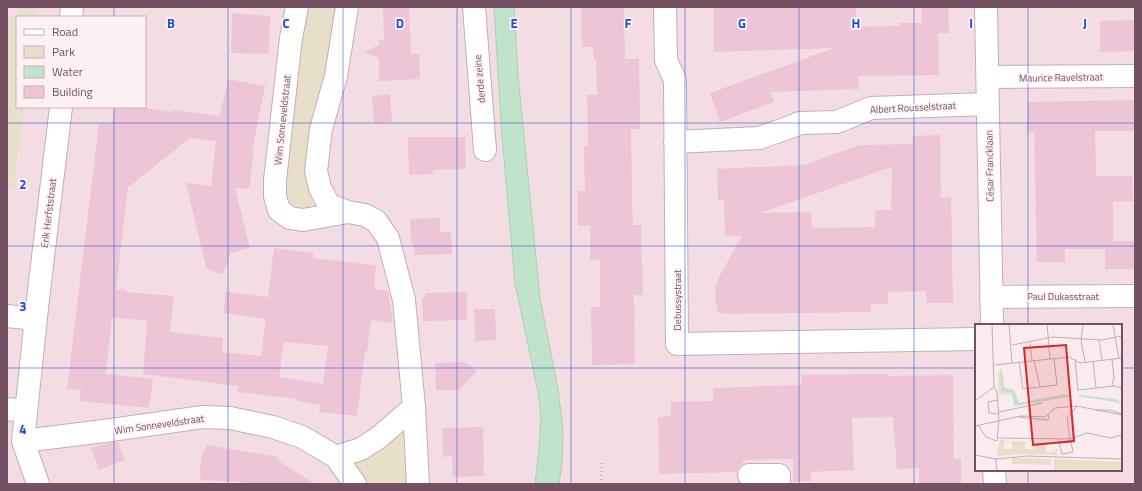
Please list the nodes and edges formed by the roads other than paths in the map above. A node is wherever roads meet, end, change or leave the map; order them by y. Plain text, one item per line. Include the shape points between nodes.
1 (297, 7) edge
2 (347, 7) edge
3 (474, 7) edge
4 (665, 7) edge
5 (986, 7) edge
6 (1135, 76) edge
7 (988, 77) junction
8 (988, 104) junction
9 (60, 108) edge
10 (676, 142) junction
11 (485, 150) dead end
12 (348, 212) junction
13 (1135, 296) edge
14 (991, 297) junction
15 (7, 316) edge
16 (36, 319) junction
17 (992, 324) edge
18 (975, 339) edge
19 (414, 407) junction
20 (17, 410) edge
21 (23, 441) junction
22 (336, 457) junction
23 (994, 471) edge
24 (749, 475) dead end
25 (38, 484) edge
26 (355, 484) edge
27 (418, 484) edge
28 (779, 484) edge
29 (995, 484) edge

1 - 12 street, Wim Sonneveldstraat via 291,38 275,196 279,210 290,218 303,220
2 - 12 street, Wim Sonneveldstraat via 336,76 321,129 316,171 320,188 329,205
3 - 11 street, derde zeine
4 - 10 street, Debussystraat via 666,60 675,80
5 - 7 street, César Francklaan
6 - 7 street, Maurice Ravelstraat
7 - 8 street, César Francklaan
8 - 10 street, Albert Rousselstraat via 871,108 837,122 799,123 759,138
8 - 14 street, César Francklaan
9 - 16 street, Erik Herfststraat
10 - 18 street, Debussystraat via 677,344
12 - 19 street, Wim Sonneveldstraat via 376,221 388,238 404,300
13 - 14 street, Paul Dukasstraat
14 - 17 street, César Francklaan
15 - 16 street
16 - 20 street, Erik Herfststraat
19 - 22 street via 361,449
19 - 27 street, Wim Sonneveldstraat
20 - 21 street, Erik Herfststraat
21 - 22 street, Wim Sonneveldstraat via 203,417 230,418 281,429
21 - 25 street
22 - 26 street, Wim Sonneveldstraat
23 - 29 street
24 - 28 street via 778,475

